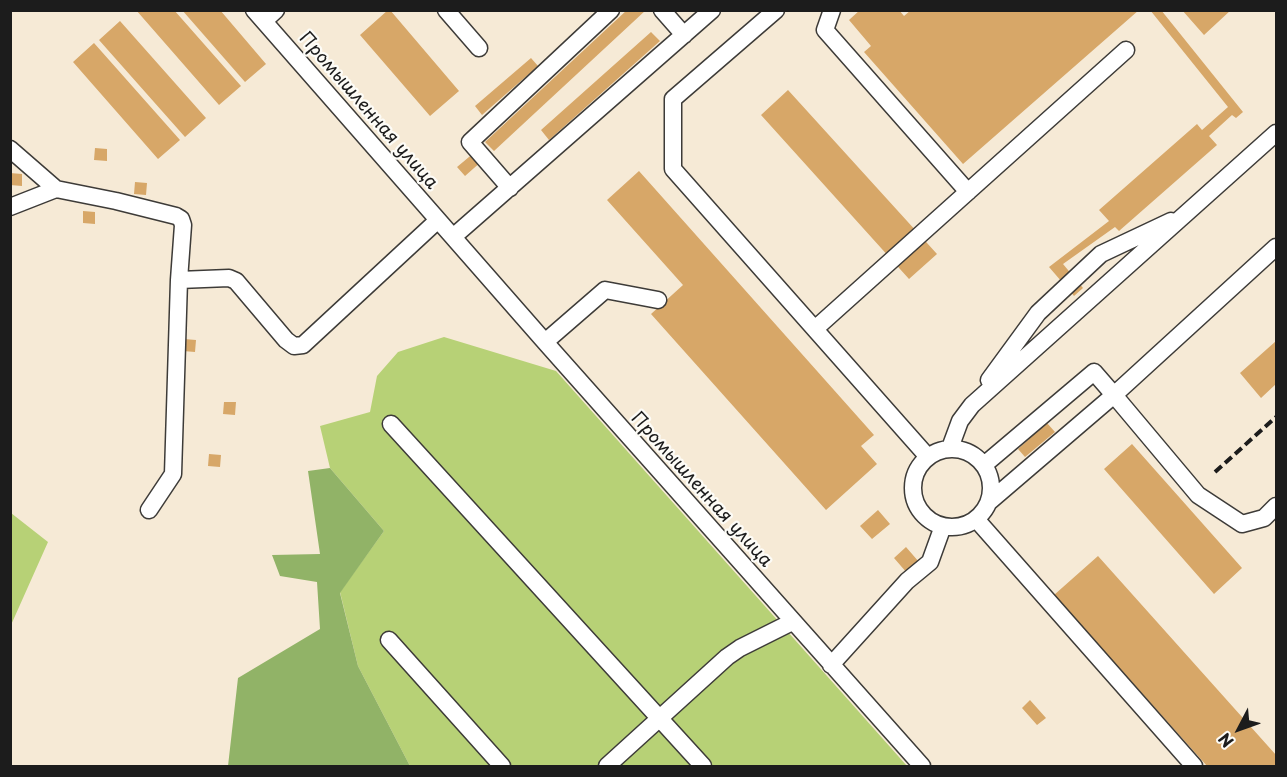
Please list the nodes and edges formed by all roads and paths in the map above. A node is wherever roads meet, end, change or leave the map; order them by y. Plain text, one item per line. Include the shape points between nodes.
1 (446, 10) edge
2 (611, 10) edge
3 (662, 10) edge
4 (712, 10) edge
5 (776, 10) edge
6 (832, 10) edge
7 (265, 14) edge
8 (684, 35) junction
9 (479, 48) dead end
10 (1126, 50) dead end
11 (1276, 133) edge
12 (10, 149) edge
13 (510, 188) junction
14 (56, 189) junction
15 (968, 192) junction
16 (10, 207) edge
17 (1188, 213) junction
18 (438, 220) junction
19 (453, 237) junction
20 (1276, 247) edge
21 (179, 280) junction
22 (658, 300) dead end
23 (816, 328) junction
24 (545, 342) junction
25 (1114, 394) junction
26 (972, 405) junction
27 (391, 424) dead end
28 (950, 448) junction
29 (928, 457) junction
30 (984, 465) junction
31 (989, 502) junction
32 (1276, 506) edge
33 (149, 510) dead end
34 (976, 519) junction
35 (943, 526) junction
36 (792, 622) junction
37 (389, 640) dead end
38 (831, 665) junction
39 (659, 718) junction
40 (502, 766) edge
41 (607, 766) edge
42 (703, 766) edge
43 (922, 766) edge
44 (1194, 766) edge

1 - 9 street
2 - 13 street via 470,142
3 - 8 street
4 - 8 street
5 - 23 street via 673,99 674,169
6 - 15 street via 825,30
7 - 18 street, Промышленная улица
8 - 13 street
10 - 15 street
11 - 17 street
12 - 14 street
13 - 19 street
14 - 16 street
14 - 21 street via 181,219
15 - 23 street
17 - 26 street
17 - 26 street via 1101,254 1038,313
18 - 19 street, Промышленная улица
18 - 21 street via 303,345 294,346 286,340 236,281
19 - 24 street, Промышленная улица
20 - 25 street
21 - 33 street via 173,474
22 - 24 street via 605,290
23 - 29 street
24 - 36 street, Промышленная улица
25 - 30 street via 1094,372
25 - 31 street
25 - 32 street via 1198,495 1242,524 1264,518
26 - 28 street via 960,421
27 - 39 street
28 - 29 street
28 - 30 street via 972,454
29 - 35 street via 915,474 914,496 924,515
30 - 31 street via 990,476
31 - 34 street
34 - 35 street via 960,526
34 - 44 street
35 - 38 street via 930,562 907,581
36 - 38 street, Промышленная улица
36 - 39 street via 727,657
37 - 40 street
38 - 43 street, Промышленная улица
39 - 41 street
39 - 42 street

